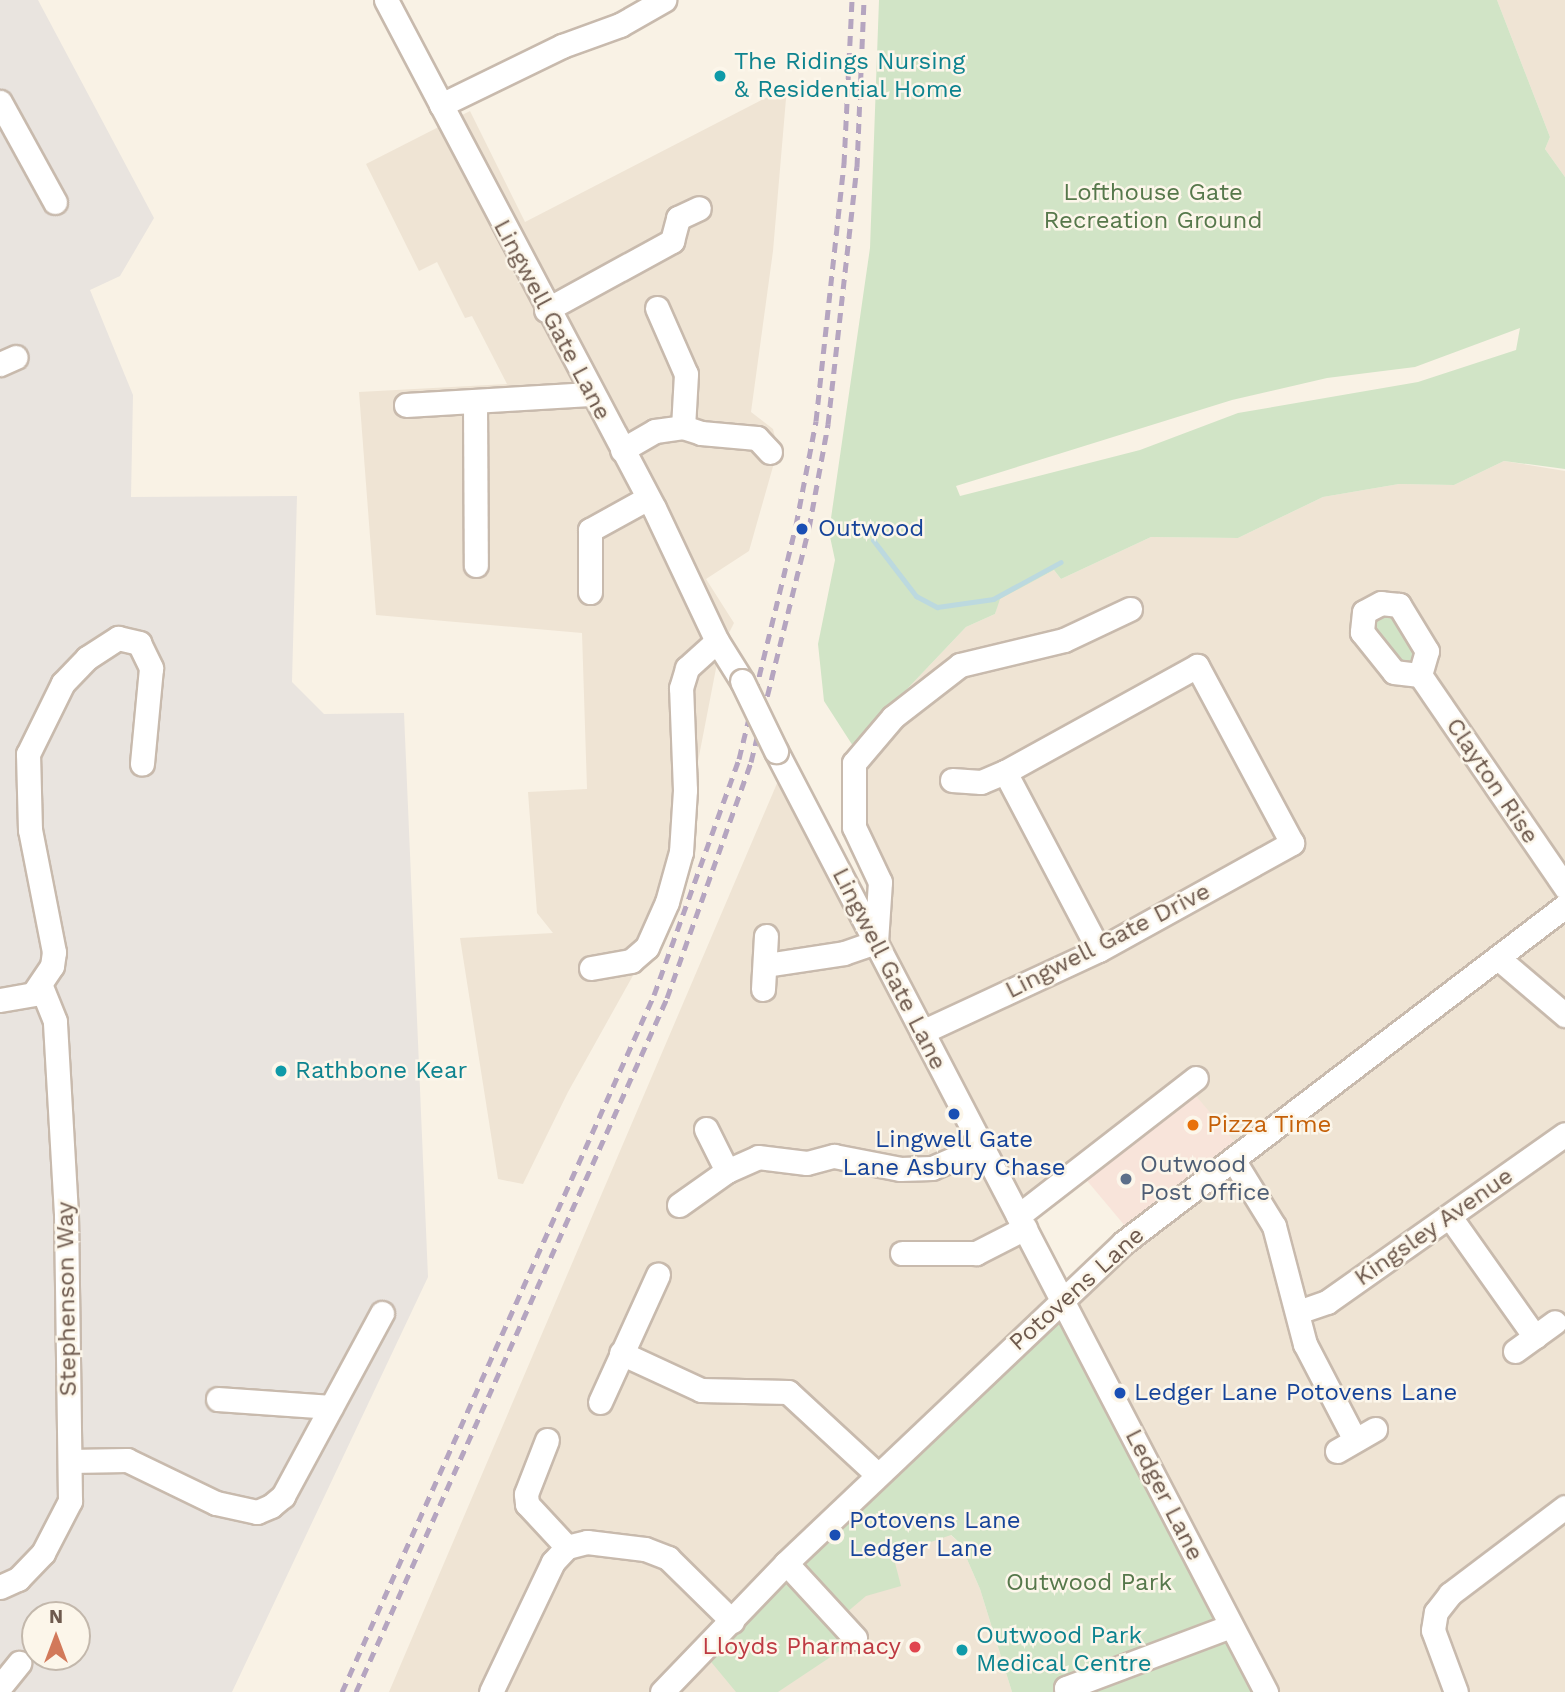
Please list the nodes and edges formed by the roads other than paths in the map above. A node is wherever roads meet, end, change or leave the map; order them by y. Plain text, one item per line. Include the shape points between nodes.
1 (386, 0) edge
2 (664, 0) edge
3 (0, 102) edge
4 (441, 105) junction
5 (55, 202) dead end
6 (699, 208) dead end
7 (657, 308) dead end
8 (546, 310) junction
9 (590, 394) junction
10 (475, 401) junction
11 (405, 405) dead end
12 (683, 426) junction
13 (622, 450) junction
14 (770, 452) dead end
15 (648, 498) junction
16 (476, 565) dead end
17 (590, 592) dead end
18 (1130, 609) dead end
19 (717, 641) junction
20 (1420, 675) dead end
21 (142, 764) dead end
22 (1005, 772) junction
23 (952, 780) dead end
24 (1565, 887) edge
25 (1565, 906) edge
26 (766, 936) dead end
27 (876, 942) junction
28 (1099, 950) junction
29 (1498, 958) junction
30 (766, 965) junction
31 (591, 968) dead end
32 (41, 986) junction
33 (763, 989) dead end
34 (0, 1000) edge
35 (1565, 1015) edge
36 (922, 1032) junction
37 (1196, 1078) dead end
38 (706, 1129) dead end
39 (1565, 1134) edge
40 (981, 1146) junction
41 (1234, 1161) junction
42 (727, 1171) junction
43 (679, 1205) dead end
44 (1450, 1217) junction
45 (1021, 1222) junction
46 (902, 1252) dead end
47 (658, 1275) dead end
48 (1062, 1298) junction
49 (1297, 1312) junction
50 (382, 1313) dead end
51 (1555, 1322) dead end
52 (1535, 1337) junction
53 (1515, 1351) dead end
54 (621, 1353) junction
55 (218, 1399) dead end
56 (600, 1402) dead end
57 (331, 1407) junction
58 (547, 1440) dead end
59 (1356, 1440) dead end
60 (70, 1461) junction
61 (878, 1475) junction
62 (1565, 1507) edge
63 (567, 1547) junction
64 (786, 1563) junction
65 (0, 1587) edge
66 (732, 1621) junction
67 (1231, 1626) junction
68 (855, 1638) dead end
69 (19, 1663) dead end
70 (4, 1684) edge
71 (491, 1692) edge
72 (662, 1692) edge
73 (1067, 1692) edge
74 (1266, 1692) edge
75 (1456, 1692) edge

1 - 4 street, Lingwell Gate Lane
2 - 4 street via 620,25 562,46
3 - 5 street
4 - 8 street, Lingwell Gate Lane
6 - 8 street via 674,211 672,242
7 - 12 street via 686,374
8 - 9 street, Lingwell Gate Lane
9 - 10 street
9 - 13 street, Lingwell Gate Lane
10 - 11 street
10 - 16 street
12 - 13 street via 655,431
12 - 14 street via 714,435 757,438
13 - 15 street, Lingwell Gate Lane
15 - 17 street via 590,530
15 - 19 street, Lingwell Gate Lane
18 - 27 street via 1064,640 960,665 893,717 854,763 854,827 880,882
19 - 27 street, Lingwell Gate Lane, bridge
19 - 31 street via 687,668 681,688 685,790 681,852 667,902 647,947 631,961
20 - 24 street, Clayton Rise
21 - 32 street via 150,668 139,643 118,638 87,658 63,683 27,754 30,830 54,952
22 - 23 street via 981,782
22 - 28 street
22 - 28 street, Lingwell Gate Drive via 1197,666 1292,843
25 - 29 street, Potovens Lane
26 - 30 street
27 - 30 street via 844,953
27 - 36 street, Lingwell Gate Lane
28 - 36 street, Lingwell Gate Drive
29 - 35 street
29 - 41 street, Potovens Lane
30 - 33 street
32 - 34 street via 18,999
32 - 60 street, Stephenson Way via 53,1007 56,1035 66,1214
36 - 40 street, Lingwell Gate Lane
37 - 45 street
38 - 42 street
39 - 44 street, Kingsley Avenue
40 - 42 street via 932,1168 900,1169 834,1156 807,1163 775,1156 758,1157
40 - 45 street, Lingwell Gate Lane
41 - 48 street, Potovens Lane via 1123,1243
41 - 49 street via 1274,1226
42 - 43 street
44 - 49 street, Kingsley Avenue via 1327,1302
44 - 52 street
45 - 46 street via 976,1253
45 - 48 street, Lingwell Gate Lane
47 - 54 street
48 - 61 street, Potovens Lane
48 - 67 street, Ledger Lane
49 - 59 street via 1315,1371
50 - 57 street
51 - 52 street
52 - 53 street
54 - 56 street
54 - 61 street via 701,1390 788,1392
55 - 57 street
57 - 60 street via 283,1496 257,1511 216,1503 127,1460
58 - 63 street via 526,1494 527,1504
60 - 65 street, Stephenson Way via 70,1502 60,1526 35,1562 18,1579
61 - 64 street, Potovens Lane
62 - 75 street via 1450,1594 1436,1612 1433,1630
63 - 66 street via 587,1542 645,1549 667,1558
63 - 71 street via 553,1562
64 - 66 street, Potovens Lane
64 - 68 street
66 - 72 street, Potovens Lane
67 - 73 street via 1066,1688
67 - 74 street, Ledger Lane
69 - 70 street

